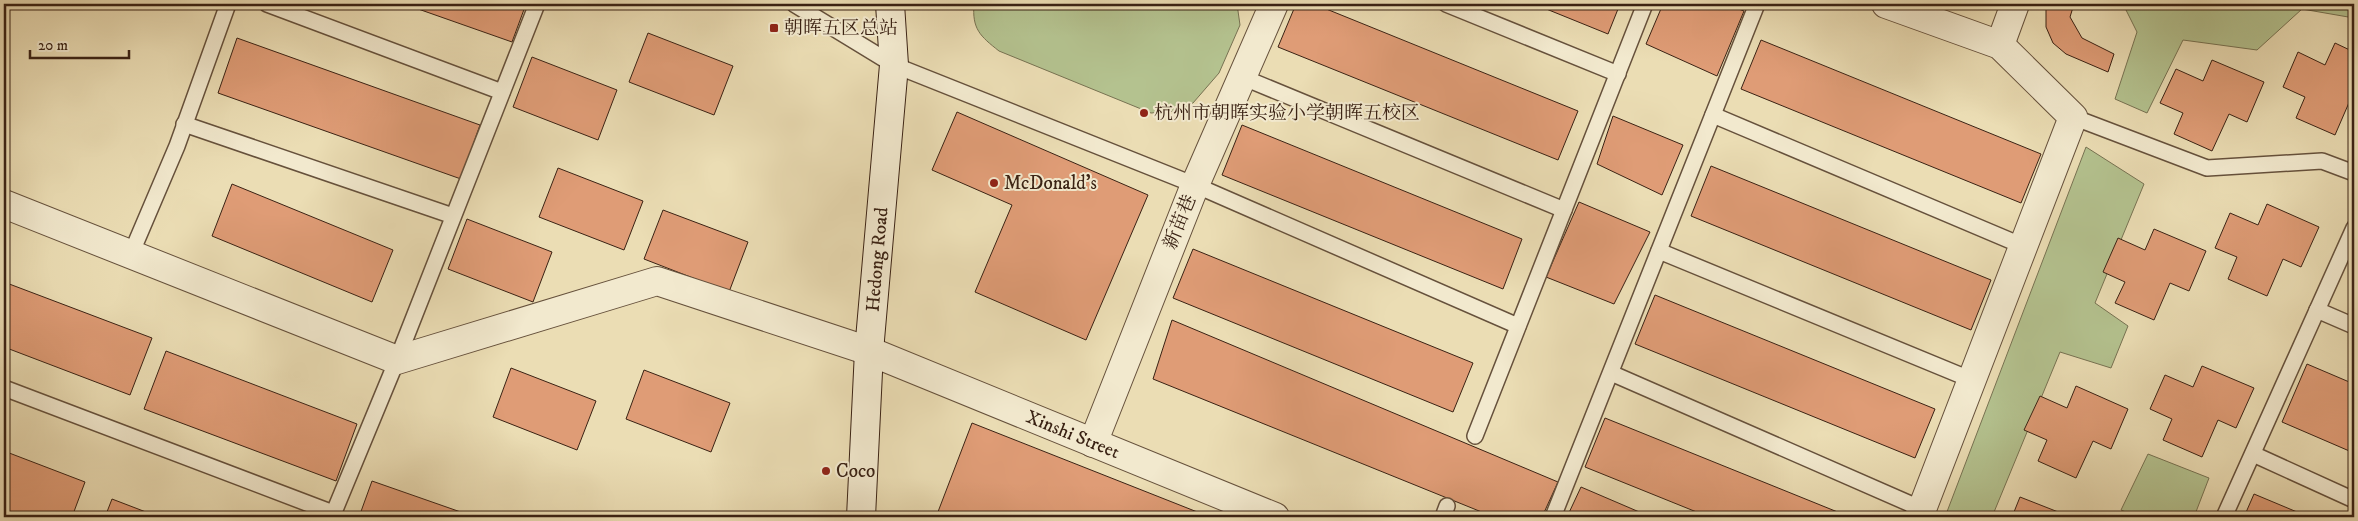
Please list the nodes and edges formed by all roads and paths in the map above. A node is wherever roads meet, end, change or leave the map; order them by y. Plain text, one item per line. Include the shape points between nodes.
1 (228, 4) edge
2 (267, 4) edge
3 (536, 4) edge
4 (794, 4) edge
5 (890, 4) edge
6 (1274, 4) edge
7 (1446, 4) edge
8 (1646, 4) edge
9 (1757, 4) edge
10 (1886, 4) edge
11 (2015, 4) edge
12 (2000, 45) junction
13 (894, 66) junction
14 (1618, 74) junction
15 (1242, 77) junction
16 (502, 92) junction
17 (1713, 115) junction
18 (2073, 117) junction
19 (184, 124) junction
20 (2354, 173) edge
21 (1195, 185) junction
22 (4, 204) edge
23 (1564, 210) junction
24 (453, 216) junction
25 (2354, 228) edge
26 (2023, 246) junction
27 (1659, 251) junction
28 (131, 254) junction
29 (2318, 310) junction
30 (1518, 326) junction
31 (2354, 326) edge
32 (869, 351) junction
33 (397, 360) junction
34 (1611, 373) junction
35 (1972, 380) junction
36 (4, 388) edge
37 (1475, 436) dead end
38 (1093, 443) junction
39 (2253, 454) junction
40 (2354, 500) edge
41 (1921, 513) edge
42 (333, 515) edge
43 (1263, 515) edge
44 (861, 517) edge
45 (1553, 517) edge
46 (2224, 517) edge

1 - 19 lane
2 - 16 lane
3 - 16 lane
4 - 13 lane
5 - 13 street, Hedong Road
6 - 15 street, 新苗巷
7 - 14 lane
8 - 14 lane
9 - 17 lane
10 - 12 street
11 - 12 street
12 - 18 street
13 - 21 lane
13 - 32 street, Hedong Road
14 - 23 lane
15 - 21 street, 新苗巷
15 - 23 lane
16 - 24 lane
17 - 26 lane
17 - 27 lane
18 - 20 lane via 2207,168 2322,161
18 - 26 street
19 - 24 lane
19 - 28 lane
21 - 30 lane
21 - 38 street, 新苗巷
22 - 28 street
23 - 30 lane
24 - 33 lane
25 - 29 lane
26 - 35 street
27 - 34 lane
27 - 35 lane
28 - 33 street
29 - 31 lane
29 - 39 lane
30 - 37 lane
32 - 33 street, Xinshi Street via 657,281
32 - 38 street, Xinshi Street
32 - 44 street, Hedong Road
33 - 42 lane
34 - 41 lane
34 - 45 lane
35 - 41 street
36 - 42 lane
38 - 43 street, Xinshi Street
39 - 40 lane
39 - 46 lane

